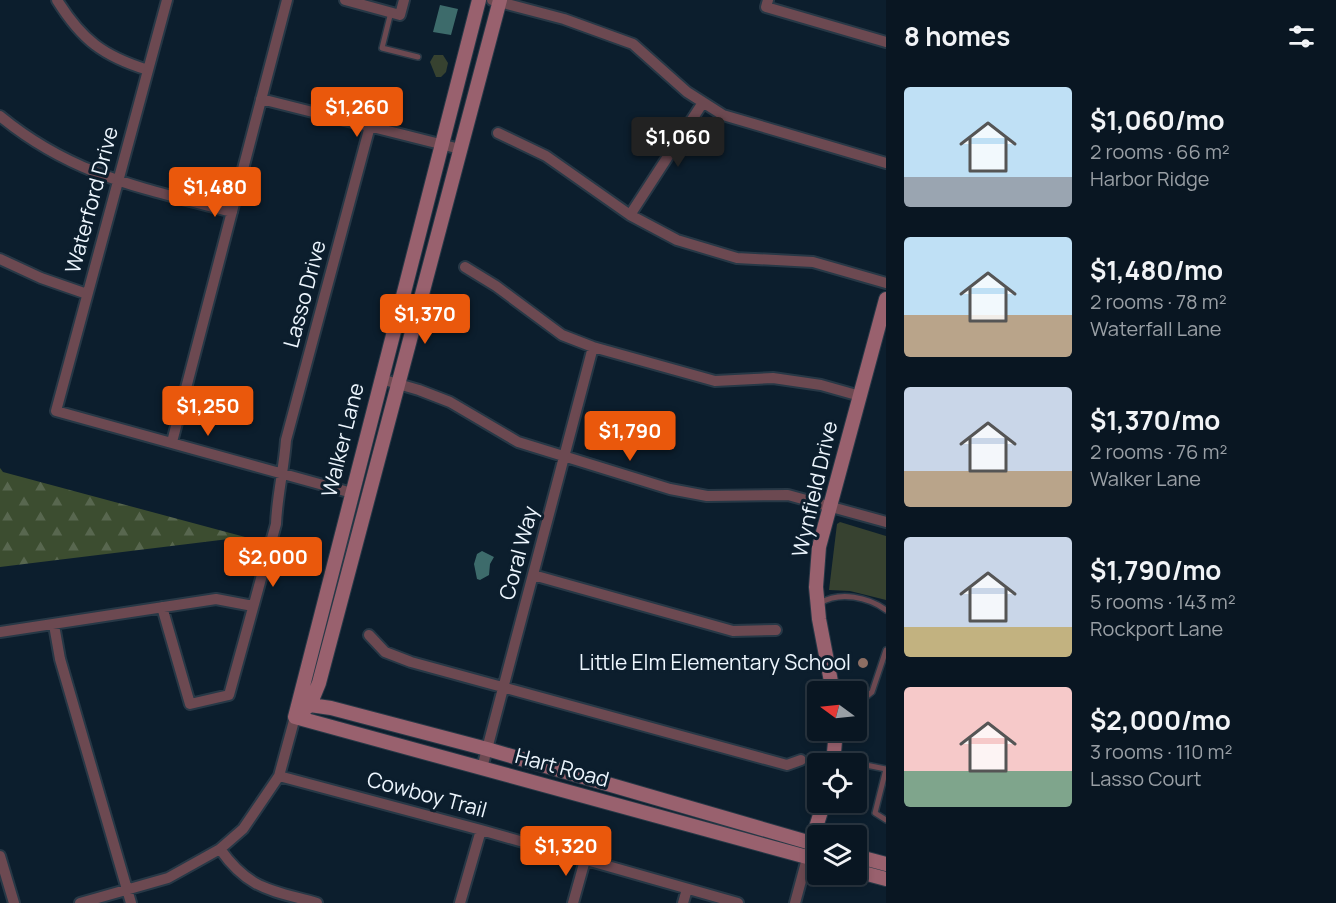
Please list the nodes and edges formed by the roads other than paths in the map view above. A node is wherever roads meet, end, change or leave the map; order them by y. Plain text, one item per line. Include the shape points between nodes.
1 (57, 0) edge
2 (167, 0) edge
3 (287, 0) edge
4 (345, 0) edge
5 (404, 0) edge
6 (479, 0) edge
7 (496, 1) edge
8 (767, 4) edge
9 (396, 14) junction
10 (886, 42) edge
11 (418, 57) dead end
12 (148, 70) junction
13 (261, 99) junction
14 (702, 104) junction
15 (0, 116) edge
16 (370, 126) junction
17 (498, 134) dead end
18 (452, 147) junction
19 (886, 163) edge
20 (118, 181) junction
21 (232, 212) junction
22 (630, 215) junction
23 (0, 259) edge
24 (465, 267) dead end
25 (886, 283) edge
26 (87, 294) junction
27 (886, 299) edge
28 (593, 347) junction
29 (389, 381) junction
30 (860, 396) junction
31 (172, 442) junction
32 (564, 457) junction
33 (284, 473) junction
34 (352, 493) junction
35 (829, 506) junction
36 (886, 522) edge
37 (533, 575) junction
38 (818, 604) junction
39 (253, 606) junction
40 (162, 607) junction
41 (886, 610) edge
42 (54, 625) junction
43 (776, 630) dead end
44 (0, 632) edge
45 (369, 635) dead end
46 (886, 650) edge
47 (831, 681) edge
48 (319, 682) junction
49 (503, 687) junction
50 (867, 696) edge
51 (310, 705) junction
52 (332, 708) junction
53 (295, 717) junction
54 (487, 749) junction
55 (801, 760) dead end
56 (867, 766) edge
57 (482, 768) junction
58 (886, 769) edge
59 (279, 776) junction
60 (884, 794) edge
61 (886, 820) edge
62 (481, 830) junction
63 (807, 842) edge
64 (220, 849) junction
65 (0, 856) edge
66 (807, 858) edge
67 (867, 859) edge
68 (585, 860) junction
69 (886, 864) edge
70 (807, 872) edge
71 (867, 873) edge
72 (886, 879) edge
73 (127, 889) junction
74 (687, 889) junction
75 (14, 903) edge
76 (80, 903) edge
77 (131, 903) edge
78 (317, 903) edge
79 (460, 903) edge
80 (573, 903) edge
81 (683, 903) edge
82 (738, 903) edge
83 (795, 903) edge

1 - 12 street via 73,26 94,45 117,60
2 - 12 street, Waterford Drive
3 - 13 street
4 - 9 street
5 - 9 street
6 - 18 street, Walker Lane
7 - 14 street via 574,22 633,44
7 - 18 street, Walker Lane via 478,83
8 - 10 street
9 - 11 lane via 381,48
12 - 20 street, Waterford Drive
13 - 16 street
13 - 21 street
14 - 19 street via 723,116
14 - 22 street
15 - 20 street via 37,145
16 - 18 street
16 - 33 street, Lasso Drive via 286,441
17 - 22 street via 546,156
18 - 29 street, Walker Lane via 438,236
18 - 29 street, Walker Lane via 398,311
20 - 21 street
20 - 26 street, Waterford Drive
21 - 31 street
22 - 25 street via 677,240 715,253 813,262
23 - 26 street
24 - 28 street via 562,335
26 - 31 street, Waterford Drive via 56,411
27 - 30 street, Wynfield Drive
28 - 30 street via 715,381 773,378
28 - 32 street, Coral Way
29 - 32 street via 450,402 518,442
29 - 34 street, Walker Lane
29 - 48 street, Walker Lane
30 - 35 street, Wynfield Drive
31 - 33 street
32 - 35 street via 707,496 788,495
32 - 37 street, Coral Way
33 - 34 street
33 - 39 street, Lasso Drive via 277,496 276,524
34 - 53 street, Walker Lane
35 - 36 street
35 - 38 street, Wynfield Drive via 819,548
37 - 43 street via 733,631
37 - 49 street, Coral Way
38 - 41 lane via 843,596 874,602
38 - 47 street, Wynfield Drive
39 - 40 street via 216,599
39 - 40 street, Lasso Drive via 229,695 190,704
40 - 42 street
42 - 44 street
42 - 73 street via 60,659
45 - 49 street via 385,652
46 - 50 lane via 872,692
48 - 51 street, Walker Lane
48 - 52 street
49 - 54 street, Coral Way
49 - 55 street via 787,765
51 - 52 street, Hart Road
51 - 53 street
52 - 54 street, Hart Road
53 - 57 street, Hart Road
53 - 59 street
54 - 57 street, Coral Way
54 - 63 street, Hart Road
56 - 58 lane
57 - 66 street, Hart Road
58 - 60 lane
59 - 62 street, Cowboy Trail
59 - 64 street via 243,829
60 - 61 lane via 875,813
62 - 68 street, Cowboy Trail
62 - 79 street
64 - 73 street via 168,878
64 - 78 street via 236,871 259,887
65 - 75 street
67 - 69 street
68 - 74 street, Cowboy Trail
68 - 80 street
70 - 83 street
71 - 72 street
73 - 76 street
73 - 77 street
74 - 81 street
74 - 82 street, Cowboy Trail

